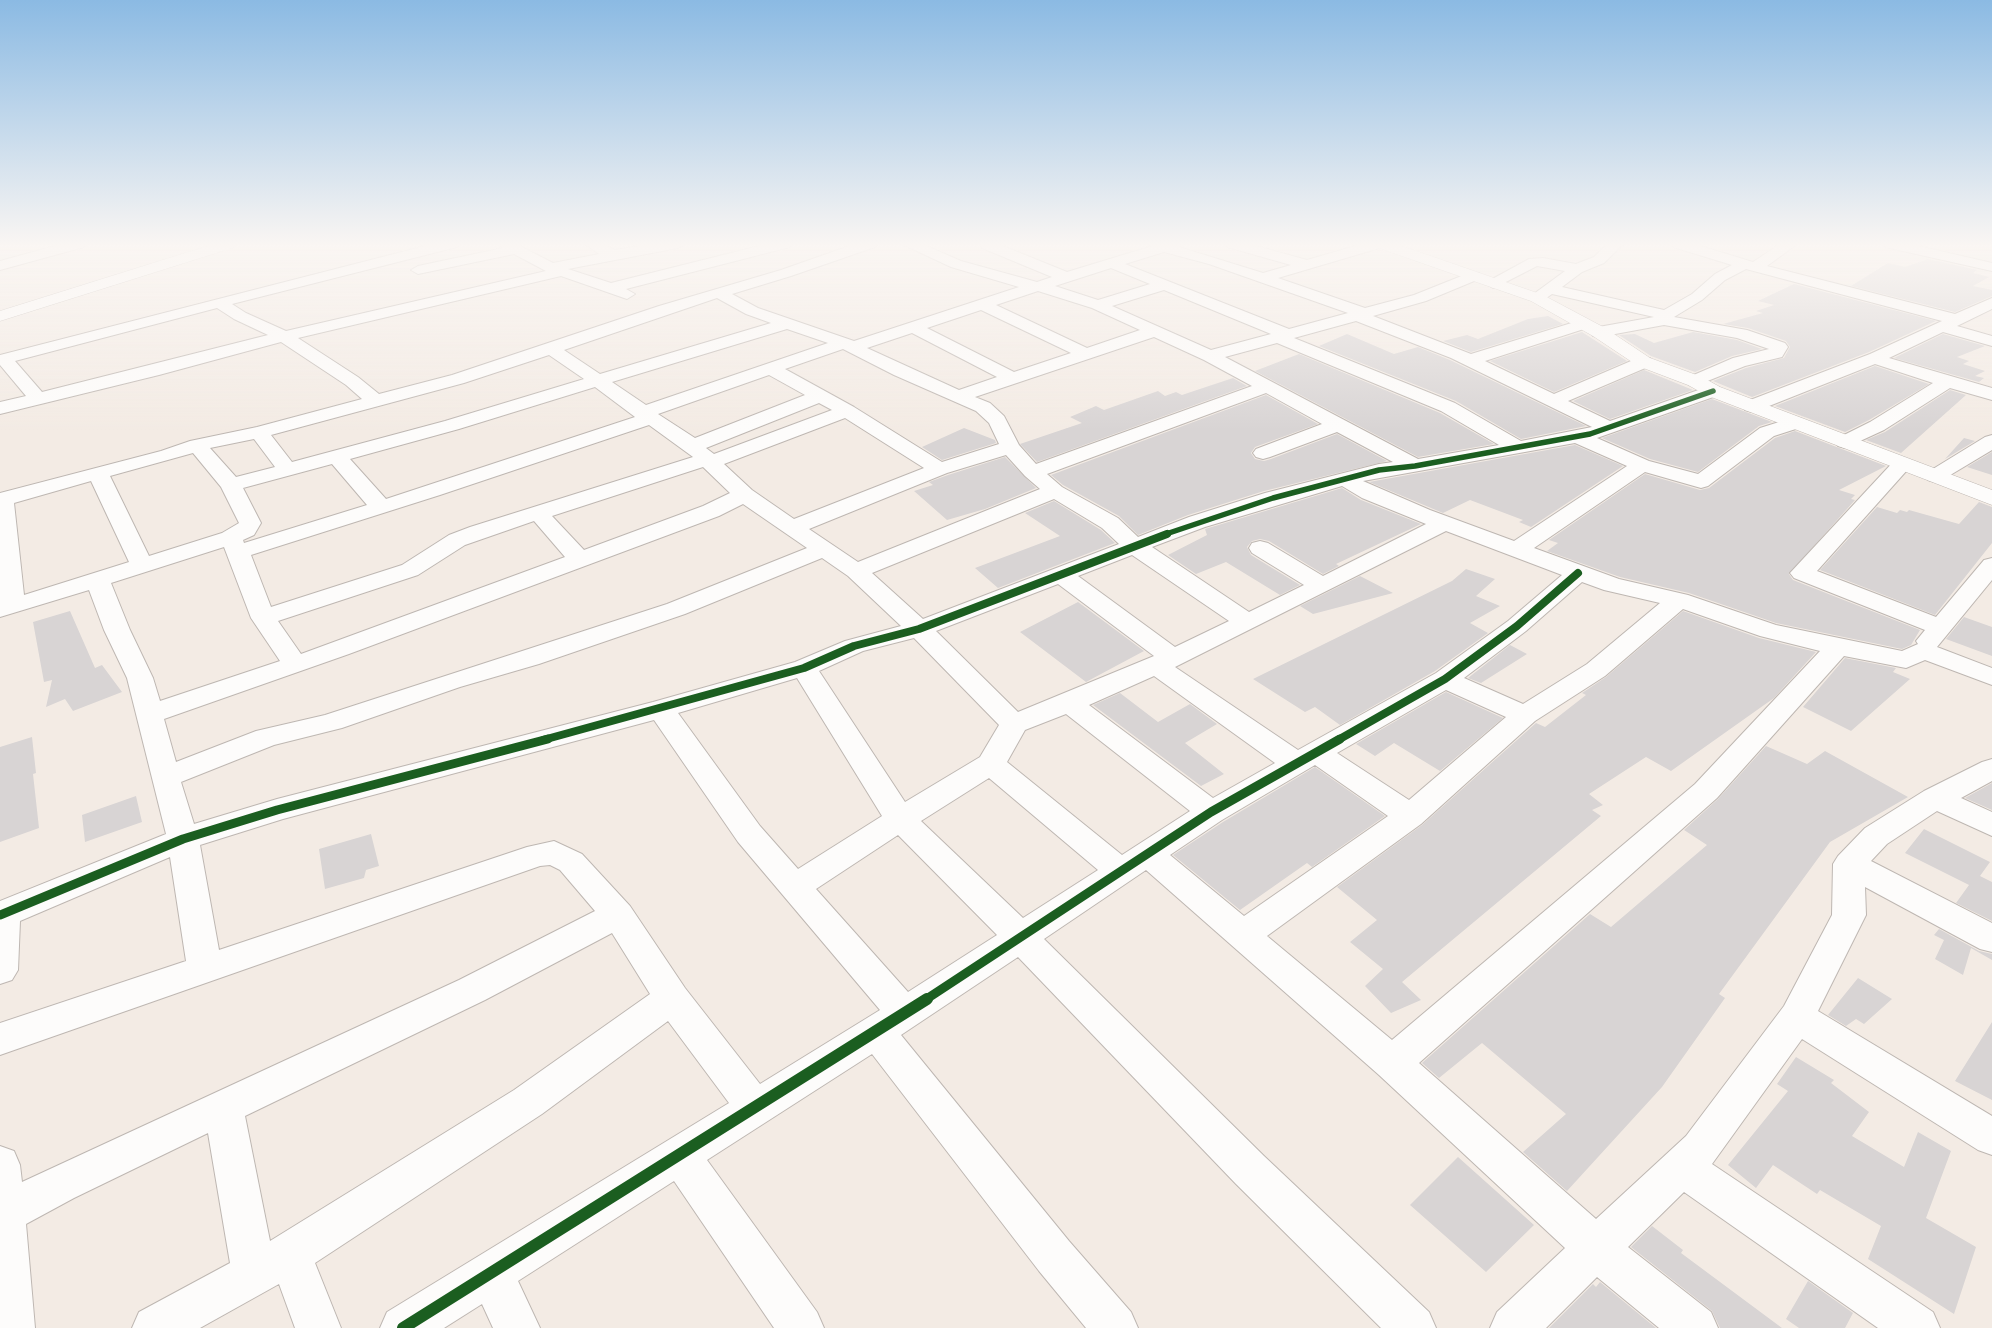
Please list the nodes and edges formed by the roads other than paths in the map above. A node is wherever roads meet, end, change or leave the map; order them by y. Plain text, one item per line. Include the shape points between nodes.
1 (32, 306) edge
2 (204, 306) edge
3 (225, 306) edge
4 (408, 306) edge
5 (657, 306) edge
6 (675, 306) edge
7 (743, 306) edge
8 (980, 306) edge
9 (985, 306) edge
10 (1100, 306) edge
11 (1217, 306) edge
12 (1338, 306) edge
13 (1390, 306) edge
14 (1561, 306) edge
15 (1609, 306) edge
16 (1683, 306) edge
17 (1889, 306) edge
18 (1986, 306) edge
19 (665, 309) junction
20 (259, 310) dead end
21 (1360, 314) junction
22 (0, 316) edge
23 (240, 316) junction
24 (1665, 317) junction
25 (1950, 323) junction
26 (786, 324) junction
27 (915, 328) junction
28 (1592, 328) junction
29 (1156, 331) junction
30 (1282, 335) junction
31 (284, 336) junction
32 (1992, 341) edge
33 (848, 345) junction
34 (551, 349) junction
35 (1086, 354) junction
36 (1210, 356) junction
37 (1876, 358) junction
38 (2, 360) edge
39 (1470, 360) junction
40 (1644, 362) junction
41 (770, 368) junction
42 (1013, 378) junction
43 (600, 381) junction
44 (1695, 381) junction
45 (1949, 381) junction
46 (1268, 386) junction
47 (1713, 391) junction
48 (1992, 394) edge
49 (820, 396) junction
50 (958, 396) junction
51 (38, 399) junction
52 (375, 401) junction
53 (1553, 401) junction
54 (1752, 406) junction
55 (0, 408) edge
56 (847, 411) junction
57 (646, 416) junction
58 (1795, 423) junction
59 (1338, 424) junction
60 (1609, 428) junction
61 (259, 432) junction
62 (1576, 436) junction
63 (1992, 441) edge
64 (1845, 442) junction
65 (197, 445) junction
66 (1516, 446) junction
67 (1010, 447) junction
68 (1263, 453) dead end
69 (704, 456) junction
70 (337, 457) junction
71 (1902, 464) junction
72 (1642, 465) junction
73 (1415, 466) junction
74 (288, 470) junction
75 (940, 470) junction
76 (1032, 472) junction
77 (98, 473) junction
78 (1934, 476) junction
79 (1347, 480) junction
80 (231, 485) junction
81 (1055, 491) junction
82 (744, 495) junction
83 (1992, 498) edge
84 (2, 500) edge
85 (381, 507) junction
86 (538, 513) junction
87 (1445, 523) junction
88 (793, 527) junction
89 (234, 545) junction
90 (1134, 546) junction
91 (1260, 548) dead end
92 (826, 549) junction
93 (1516, 550) junction
94 (580, 560) junction
95 (142, 564) junction
96 (1992, 565) edge
97 (856, 571) junction
98 (1578, 573) junction
99 (1062, 575) junction
100 (97, 579) junction
101 (1321, 586) junction
102 (1679, 600) junction
103 (7, 607) edge
104 (263, 618) junction
105 (1246, 621) junction
106 (1940, 627) junction
107 (919, 629) junction
108 (1838, 647) junction
109 (1923, 650) junction
110 (1164, 661) junction
111 (295, 664) junction
112 (804, 668) junction
113 (1992, 678) edge
114 (1445, 679) junction
115 (1069, 703) junction
116 (661, 709) junction
117 (150, 714) junction
118 (1525, 715) junction
119 (1014, 724) junction
120 (1306, 758) junction
121 (991, 764) junction
122 (1992, 769) edge
123 (165, 777) junction
124 (1935, 798) junction
125 (1211, 812) junction
126 (1410, 816) junction
127 (900, 819) junction
128 (1992, 825) edge
129 (183, 839) junction
130 (1135, 863) junction
131 (1849, 864) junction
132 (795, 887) junction
133 (1, 914) edge
134 (618, 915) junction
135 (1244, 934) junction
136 (1020, 937) junction
137 (1992, 939) edge
138 (205, 969) junction
139 (0, 970) edge
140 (672, 998) junction
141 (1797, 1017) junction
142 (890, 1022) junction
143 (0, 1039) edge
144 (1392, 1063) junction
145 (754, 1107) junction
146 (224, 1109) junction
147 (1992, 1137) edge
148 (679, 1154) junction
149 (0, 1165) edge
150 (1681, 1167) junction
151 (3, 1214) junction
152 (1597, 1249) junction
153 (272, 1263) junction
154 (491, 1273) junction
155 (12, 1328) edge
156 (155, 1328) edge
157 (318, 1328) edge
158 (403, 1328) edge
159 (517, 1328) edge
160 (801, 1328) edge
161 (1115, 1328) edge
162 (1413, 1328) edge
163 (1513, 1328) edge
164 (1695, 1328) edge
165 (1917, 1328) edge

1 - 22 street
2 - 38 street
3 - 23 street
4 - 31 street
5 - 19 street
6 - 19 street
7 - 26 street
8 - 27 street
9 - 35 street
10 - 29 street
11 - 30 street
12 - 21 street
13 - 21 street
14 - 28 street
15 - 24 street
16 - 24 street
17 - 25 street
18 - 25 street
19 - 34 street
20 - 23 street
21 - 30 street
21 - 39 street
23 - 31 street
24 - 28 street
24 - 44 street via 1741,334 1779,347 1776,353 1739,362
25 - 32 street
25 - 37 street
26 - 33 street
26 - 43 street
27 - 33 street
27 - 42 street
28 - 39 street
28 - 40 street
29 - 35 street
29 - 36 street
30 - 36 street
30 - 66 street via 1448,407
31 - 51 street
31 - 52 street via 352,381
33 - 41 street
33 - 50 street via 900,372
34 - 43 street
34 - 52 street
35 - 42 street
36 - 46 street
37 - 45 street
37 - 54 street
38 - 51 street
39 - 53 street
40 - 44 street
40 - 53 street
41 - 49 street
41 - 57 street
42 - 50 street
43 - 57 street
43 - 70 street
44 - 47 street
45 - 48 street
45 - 64 street
46 - 59 street
46 - 76 street
47 - 54 street
47 - 60 street
49 - 56 street
49 - 69 street
50 - 67 street via 983,407 997,420
51 - 55 street
52 - 61 street
53 - 60 street
54 - 58 street
56 - 69 street
56 - 75 street
57 - 69 street
57 - 85 street
58 - 64 street
58 - 72 street via 1767,432 1701,482
59 - 68 street
59 - 73 street
60 - 62 street
61 - 65 street
61 - 74 street
62 - 66 street
62 - 72 street
63 - 78 street
64 - 71 street
65 - 77 street
65 - 80 street
66 - 73 street
67 - 75 street
67 - 76 street
69 - 82 street
69 - 86 street
70 - 74 street
70 - 85 street
71 - 78 street
71 - 106 street via 1802,572
72 - 93 street
73 - 79 street via 1379,470
74 - 80 street
75 - 88 street
76 - 81 street
77 - 84 street
77 - 95 street
78 - 83 street
79 - 87 street via 1370,493
79 - 90 street via 1273,498
80 - 89 street via 250,523
81 - 90 street via 1110,523
81 - 97 street
82 - 88 street
82 - 94 street via 711,511
84 - 103 street
85 - 89 street
86 - 94 street
86 - 104 street via 457,540 410,570
87 - 93 street
87 - 101 street
88 - 92 street
89 - 95 street
89 - 104 street
90 - 99 street
90 - 105 street
91 - 101 street
92 - 97 street
92 - 123 street via 676,609 332,722 266,738
93 - 98 street
94 - 111 street
95 - 100 street
96 - 106 street
97 - 107 street
98 - 102 street via 1612,585
98 - 114 street via 1517,626
99 - 107 street
99 - 110 street
100 - 103 street
100 - 117 street via 140,678
101 - 105 street
102 - 108 street via 1769,631
102 - 118 street via 1596,670
104 - 111 street
105 - 110 street
106 - 109 street
107 - 112 street via 854,646
107 - 119 street
108 - 109 street via 1906,660
108 - 144 street via 1706,791
109 - 113 street
110 - 115 street
110 - 120 street
111 - 117 street
112 - 116 street
112 - 127 street
114 - 118 street
114 - 120 street
115 - 119 street
115 - 125 street
116 - 129 street via 352,790
116 - 132 street via 749,834
117 - 123 street
118 - 126 street
119 - 121 street
120 - 125 street
120 - 126 street
121 - 127 street
121 - 130 street
122 - 124 street
123 - 129 street
124 - 128 street
124 - 131 street via 1876,836
125 - 130 street
126 - 135 street
127 - 132 street
127 - 136 street
129 - 133 street
129 - 138 street
130 - 135 street
130 - 136 street
131 - 137 street
131 - 141 street via 1849,916
132 - 142 street
133 - 139 street
134 - 138 street via 571,862 554,854 538,855
134 - 140 street
134 - 146 street via 472,990
135 - 144 street
136 - 142 street
136 - 162 street via 1250,1170
138 - 143 street
140 - 145 street
140 - 153 street via 528,1102
141 - 147 street
141 - 150 street via 1700,1149
142 - 145 street
142 - 161 street via 1054,1256
144 - 152 street
145 - 148 street
146 - 151 street via 59,1184
146 - 153 street
148 - 154 street
148 - 160 street
149 - 151 street
150 - 152 street
150 - 165 street
151 - 155 street
152 - 163 street
152 - 164 street
153 - 156 street
153 - 157 street
154 - 158 street
154 - 159 street

